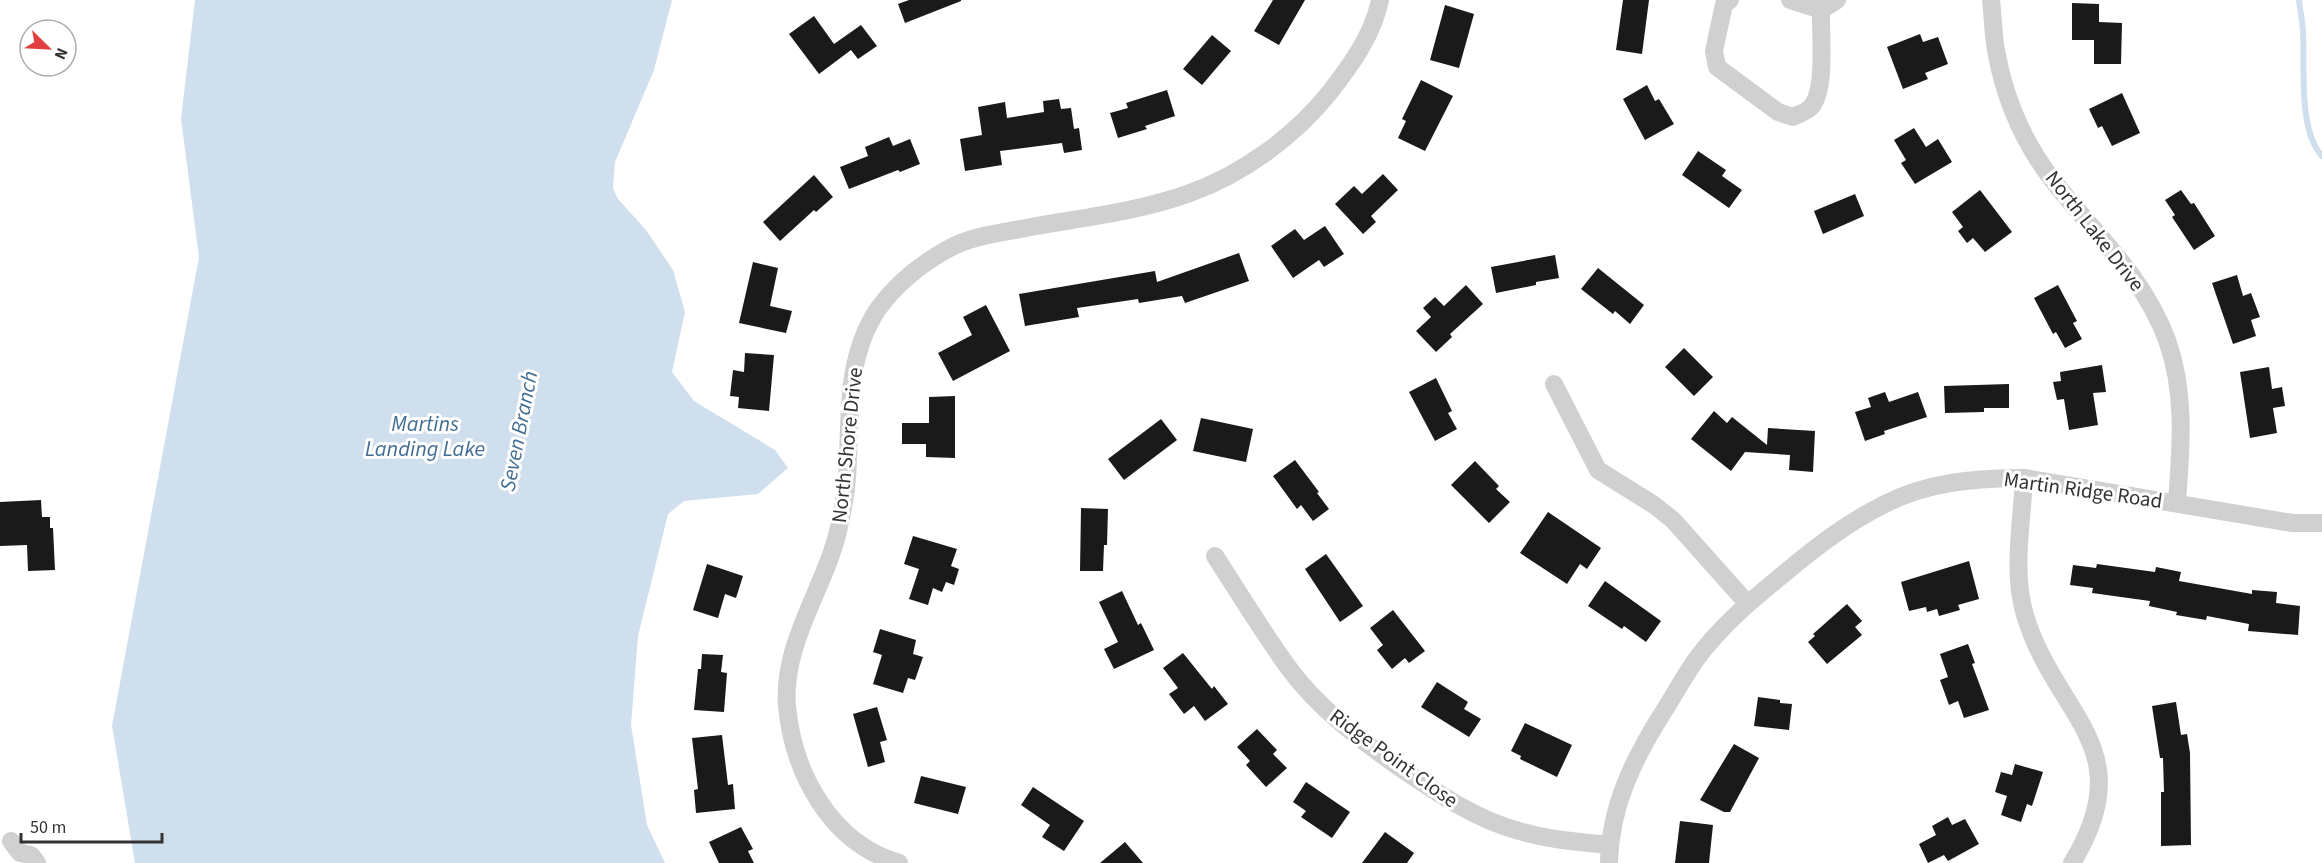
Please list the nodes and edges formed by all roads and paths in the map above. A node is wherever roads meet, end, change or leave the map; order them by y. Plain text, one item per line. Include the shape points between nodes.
1 (1380, 0) edge
2 (1730, 0) edge
3 (1790, 0) edge
4 (1838, 0) edge
5 (1991, 0) edge
6 (1821, 10) junction
7 (1554, 384) dead end
8 (2024, 478) junction
9 (2176, 502) junction
10 (2322, 523) edge
11 (1215, 556) dead end
12 (1747, 603) junction
13 (11, 841) dead end
14 (1610, 854) edge
15 (37, 863) edge
16 (899, 863) edge
17 (2072, 863) edge

1 - 16 street, North Shore Drive via 1352,64 1315,111 1248,165 1190,194 984,236 950,248 910,274 878,310 861,342 852,374 847,482 838,529 797,641 786,697 789,732 810,789 847,833
2 - 6 street via 1724,4 1714,51 1717,67 1778,112 1793,117 1809,109 1818,98
3 - 6 street
4 - 6 street
5 - 9 street, North Lake Drive via 1995,49 2018,121 2051,178 2136,278 2167,341 2182,415
7 - 12 street via 1598,471 1673,520
8 - 9 street, Martin Ridge Road
8 - 12 street, Martin Ridge Road via 1952,482 1884,504 1831,535
8 - 17 street via 2019,571 2024,614 2040,654 2089,735 2099,779 2097,810
9 - 10 street, Martin Ridge Road via 2292,523
11 - 14 street, Ridge Point Close via 1288,668 1322,706 1358,737 1437,793 1476,815 1528,834
12 - 14 street, Martin Ridge Road via 1696,660 1640,749 1620,795
13 - 15 street via 20,853 31,855

